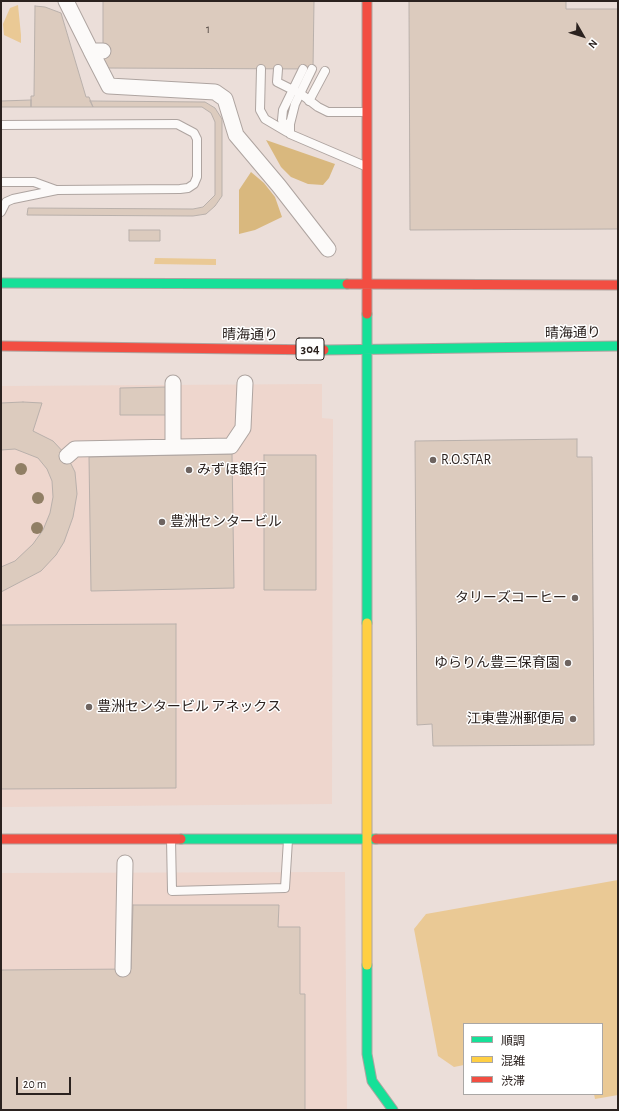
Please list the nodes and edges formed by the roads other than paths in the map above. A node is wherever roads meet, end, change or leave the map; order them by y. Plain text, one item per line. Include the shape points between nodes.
1 (66, 1) edge
2 (367, 1) edge
3 (262, 69) dead end
4 (278, 69) dead end
5 (303, 69) dead end
6 (312, 69) dead end
7 (325, 71) dead end
8 (297, 92) junction
9 (309, 101) junction
10 (367, 112) junction
11 (1, 125) edge
12 (290, 134) junction
13 (366, 166) junction
14 (1, 182) edge
15 (57, 190) junction
16 (1, 212) edge
17 (328, 249) dead end
18 (1, 283) edge
19 (366, 285) junction
20 (618, 285) edge
21 (1, 346) edge
22 (618, 346) edge
23 (366, 350) junction
24 (173, 383) dead end
25 (245, 383) dead end
26 (173, 447) junction
27 (67, 456) dead end
28 (171, 838) junction
29 (1, 839) edge
30 (288, 839) junction
31 (367, 839) junction
32 (618, 839) edge
33 (125, 863) dead end
34 (123, 969) dead end
35 (393, 1110) edge

1 - 17 street via 97,51 109,86 215,92 225,99 236,135
2 - 10 street
3 - 12 lane via 260,110 265,119
4 - 8 lane via 277,82
5 - 8 lane
6 - 8 lane
7 - 9 lane
8 - 9 lane
8 - 12 lane via 283,110 282,120
9 - 10 lane via 328,112
10 - 13 street
11 - 15 lane via 177,124 194,133 197,139 197,177 194,184 188,188
12 - 13 lane
13 - 19 street
14 - 15 lane via 34,182
15 - 16 lane via 6,202
18 - 19 street
19 - 20 street
19 - 23 street
21 - 23 street, 晴海通り / 304
22 - 23 street, 晴海通り / 304
23 - 31 street
24 - 26 street
25 - 26 street via 243,428 231,446
26 - 27 street via 75,449
28 - 29 street
28 - 30 street
28 - 30 lane via 172,891 285,888
30 - 31 street
31 - 32 street
31 - 35 street via 367,1054 372,1082
33 - 34 street

